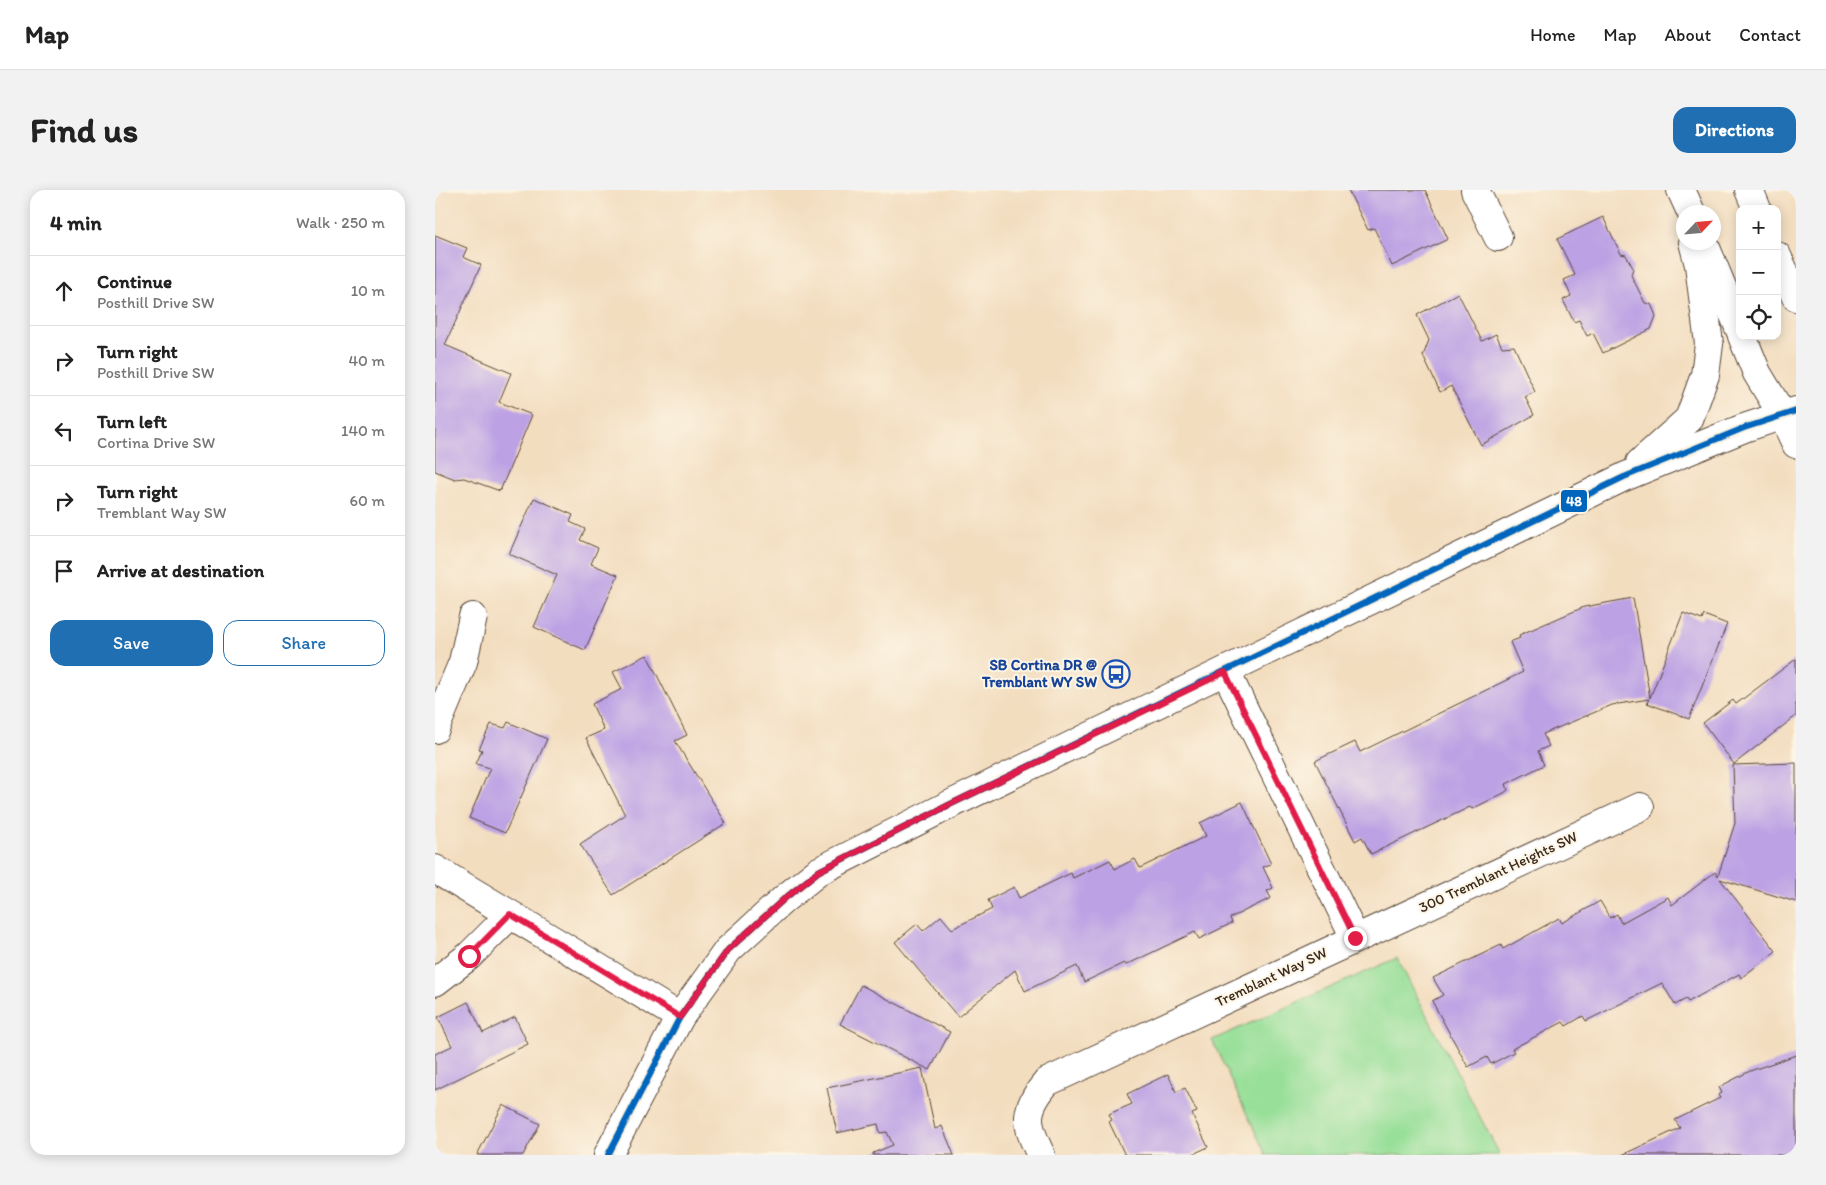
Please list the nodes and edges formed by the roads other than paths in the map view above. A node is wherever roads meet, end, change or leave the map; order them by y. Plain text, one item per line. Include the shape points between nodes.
1 (1475, 190) edge
2 (1680, 190) edge
3 (1749, 190) edge
4 (1683, 205) edge
5 (1688, 205) edge
6 (1755, 205) edge
7 (1498, 236) dead end
8 (1695, 250) edge
9 (1706, 250) edge
10 (1781, 264) edge
11 (1796, 296) edge
12 (1736, 320) edge
13 (1744, 340) edge
14 (1789, 414) edge
15 (1796, 444) edge
16 (1624, 477) junction
17 (473, 617) dead end
18 (1225, 672) junction
19 (435, 729) edge
20 (1640, 807) dead end
21 (435, 869) edge
22 (510, 914) junction
23 (1355, 938) junction
24 (435, 982) edge
25 (680, 1017) junction
26 (608, 1155) edge
27 (1041, 1155) edge

1 - 7 street
2 - 4 street
2 - 5 street
3 - 6 street
8 - 16 street via 1709,344 1705,375 1689,419
9 - 12 street
10 - 11 street
13 - 14 street via 1757,373
14 - 15 street
14 - 16 street via 1744,428
16 - 18 street
17 - 19 street via 463,662
18 - 23 street
18 - 25 street via 819,871 728,950
20 - 23 street, 300 Tremblant Heights SW
21 - 22 street
22 - 24 street via 469,956
22 - 25 street
23 - 27 street, Tremblant Way SW via 1047,1082 1033,1098 1027,1122
25 - 26 street

